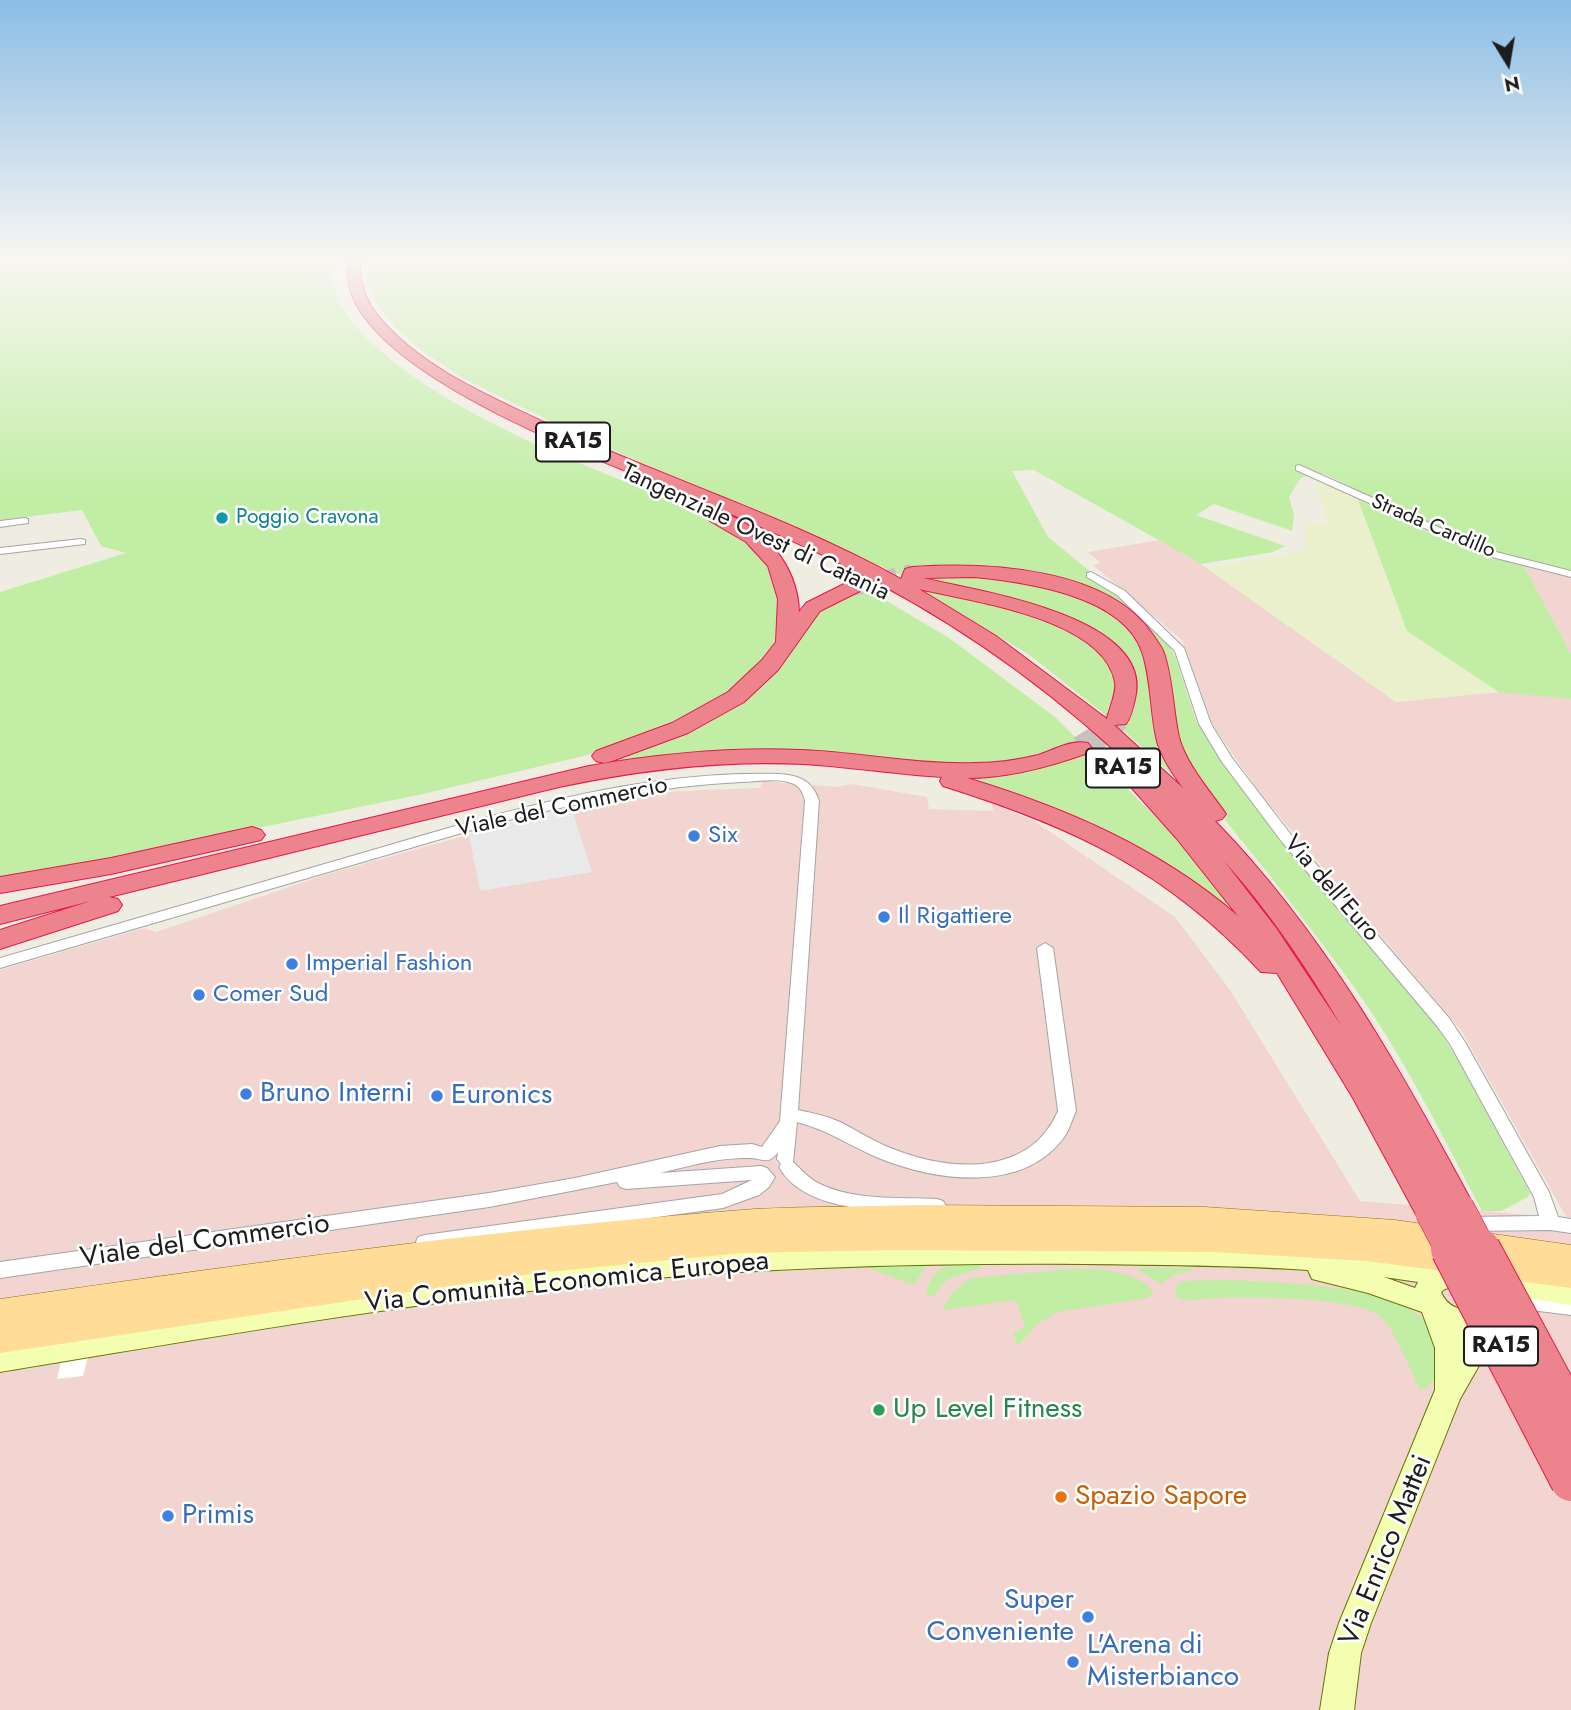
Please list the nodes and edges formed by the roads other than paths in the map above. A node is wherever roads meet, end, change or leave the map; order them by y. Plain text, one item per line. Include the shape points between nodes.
1 (376, 338) edge
2 (391, 338) edge
3 (1299, 468) dead end
4 (673, 489) junction
5 (25, 521) dead end
6 (0, 524) edge
7 (81, 542) dead end
8 (0, 551) edge
9 (912, 573) tunnel mouth
10 (1571, 574) edge
11 (1091, 575) dead end
12 (853, 587) tunnel mouth
13 (783, 647) junction
14 (1118, 719) tunnel mouth
15 (1080, 748) tunnel mouth
16 (879, 764) junction
17 (415, 803) junction
18 (455, 805) junction
19 (0, 885) edge
20 (0, 901) edge
21 (0, 915) edge
22 (1286, 918) junction
23 (0, 940) edge
24 (1045, 948) dead end
25 (0, 963) edge
26 (789, 1117) junction
27 (766, 1155) junction
28 (787, 1163) junction
29 (764, 1175) junction
30 (575, 1185) junction
31 (1444, 1210) junction
32 (1078, 1216) junction
33 (1550, 1223) junction
34 (1571, 1226) edge
35 (1395, 1232) junction
36 (1139, 1254) junction
37 (1571, 1257) edge
38 (306, 1268) junction
39 (0, 1270) edge
40 (1571, 1275) edge
41 (1453, 1278) junction
42 (1571, 1294) edge
43 (1434, 1307) junction
44 (1571, 1307) edge
45 (1484, 1310) junction
46 (0, 1312) edge
47 (0, 1339) edge
48 (0, 1360) edge
49 (1448, 1394) junction
50 (1571, 1418) edge
51 (1571, 1481) edge
52 (1337, 1710) edge

1 - 4 highway, Tangenziale Ovest di Catania / RA15 via 451,392 519,427
2 - 4 highway, Tangenziale Ovest di Catania / RA15 via 464,389
3 - 10 street, Strada Cardillo via 1488,553
4 - 13 highway via 684,503 741,531 776,562 790,600
4 - 14 highway via 755,513 906,580 1025,606 1072,624 1097,641 1125,675 1126,696
4 - 22 highway, Tangenziale Ovest di Catania / RA15 via 789,532 877,574 1025,664 1149,768
4 - 31 highway, Tangenziale Ovest di Catania / RA15 via 829,562 950,630 1045,698 1121,766 1209,858 1301,984 1382,1120
5 - 6 street
7 - 8 street
9 - 22 highway via 977,571 1036,579 1092,597 1131,621 1153,651 1164,726 1175,756 1200,798 1266,877
11 - 33 street, Via dell'Euro via 1121,593 1180,650 1205,724 1227,759 1287,839 1424,997 1457,1042 1543,1197
12 - 13 highway via 813,607
13 - 17 highway via 736,697 650,742
15 - 16 highway via 1034,764 994,771 950,772
16 - 18 highway via 766,756 650,762
16 - 31 highway via 1044,809 1123,846 1209,904 1278,974 1353,1097
17 - 19 highway
17 - 20 highway
18 - 21 highway
18 - 23 highway via 222,869
22 - 31 highway, Tangenziale Ovest di Catania / RA15 via 1368,1044
24 - 26 street via 1067,1111 1063,1129 1044,1150 1021,1162 956,1170 874,1149 823,1122
25 - 26 street, Viale del Commercio via 555,804 697,781 795,780 810,792 812,801
26 - 27 street
26 - 28 street
27 - 28 street
27 - 29 street via 758,1168
27 - 30 street via 720,1153
28 - 29 street via 780,1176
28 - 32 street via 811,1188 851,1198
29 - 30 street
29 - 38 street via 762,1184 750,1192 723,1201 410,1244
30 - 39 street, Viale del Commercio
31 - 50 highway, RA15, bridge
31 - 51 highway, RA15, bridge
32 - 35 main road
32 - 38 main road via 758,1221 541,1240
33 - 34 street
33 - 35 street via 1419,1225
35 - 37 main road
36 - 41 street via 1326,1262
36 - 43 street via 1309,1269 1369,1283
36 - 48 street, Via Comunità Economica Europea via 876,1255 688,1265 469,1288
38 - 46 main road
40 - 47 main road via 1367,1250 1215,1240 741,1241 537,1261
41 - 42 street
41 - 43 street via 1437,1279 1429,1285 1427,1295
41 - 45 street via 1479,1293
43 - 45 street via 1462,1321 1476,1319
43 - 49 street via 1449,1348
44 - 45 street via 1539,1303
45 - 49 street via 1467,1362
49 - 52 street, Via Enrico Mattei via 1355,1623 1345,1653

